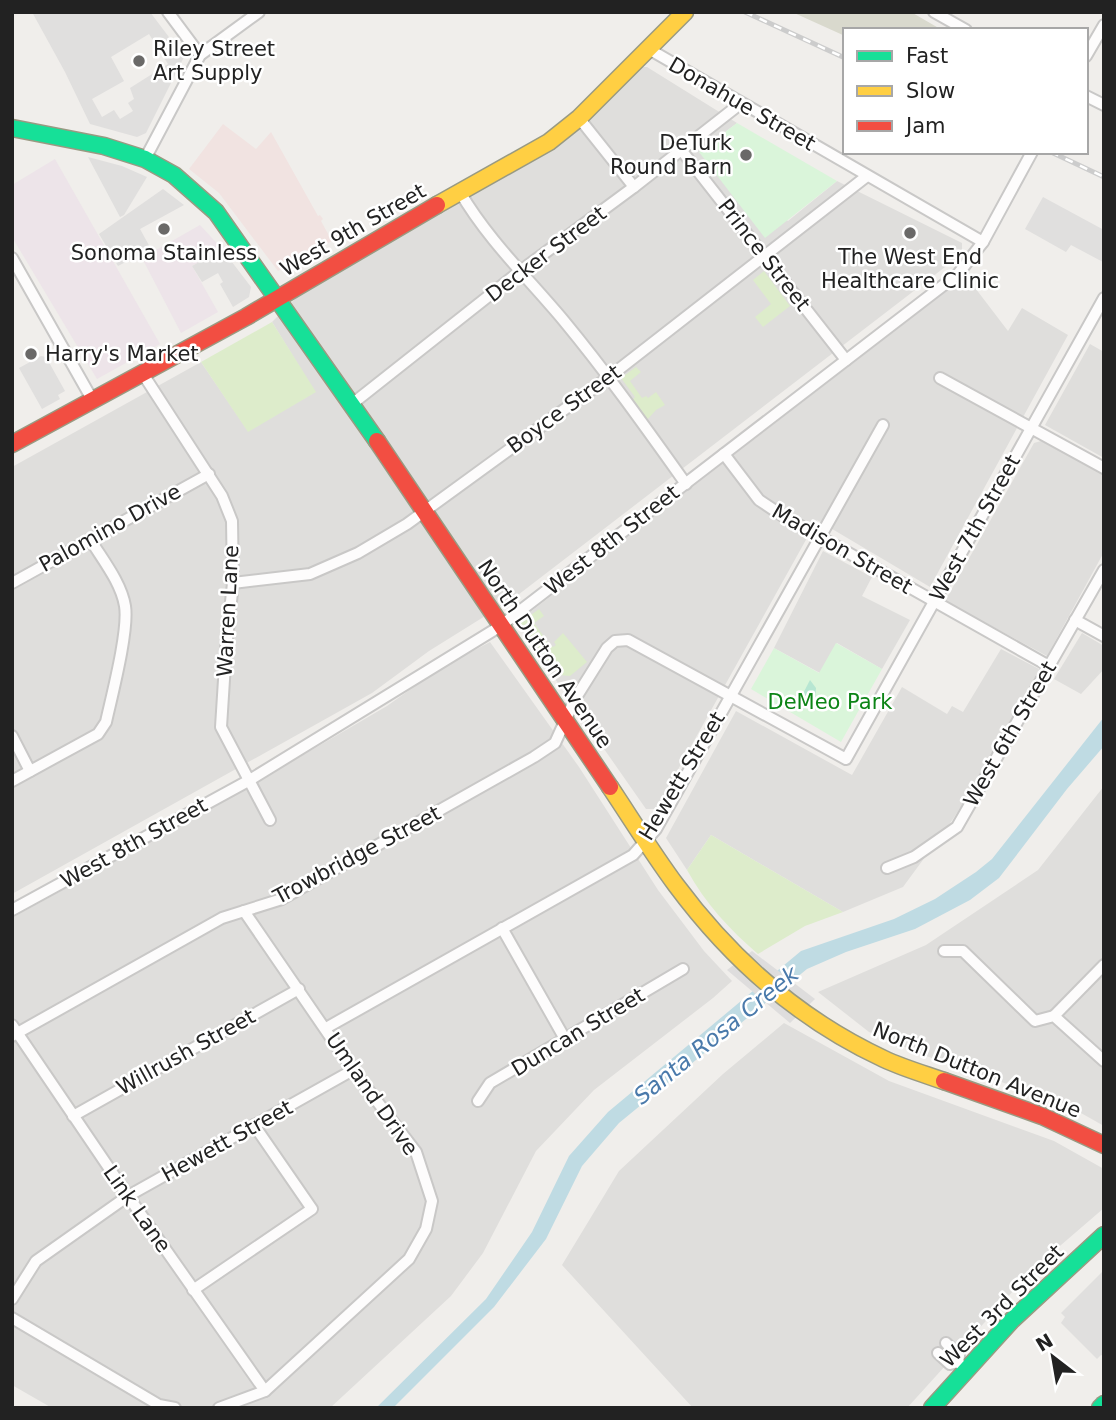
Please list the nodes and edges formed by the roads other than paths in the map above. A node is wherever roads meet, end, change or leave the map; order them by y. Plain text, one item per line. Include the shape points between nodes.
1 (168, 12) edge
2 (259, 12) edge
3 (685, 12) edge
4 (934, 12) edge
5 (1104, 25) edge
6 (962, 28) edge
7 (647, 48) junction
8 (1088, 53) edge
9 (200, 55) junction
10 (1088, 97) edge
11 (740, 104) junction
12 (1104, 106) edge
13 (579, 118) junction
14 (12, 128) edge
15 (682, 150) junction
16 (1031, 154) edge
17 (145, 159) junction
18 (867, 176) junction
19 (634, 187) junction
20 (460, 192) junction
21 (983, 242) junction
22 (765, 256) junction
23 (12, 258) edge
24 (519, 272) junction
25 (1104, 298) edge
26 (278, 299) junction
27 (846, 360) junction
28 (143, 374) junction
29 (609, 377) junction
30 (940, 379) dead end
31 (93, 401) junction
32 (352, 404) junction
33 (883, 425) dead end
34 (1031, 428) junction
35 (12, 444) edge
36 (724, 454) junction
37 (1104, 468) edge
38 (209, 474) junction
39 (686, 484) junction
40 (424, 513) junction
41 (819, 537) junction
42 (90, 539) junction
43 (1104, 570) edge
44 (12, 583) edge
45 (233, 583) junction
46 (934, 602) junction
47 (1075, 620) junction
48 (499, 626) junction
49 (1104, 636) edge
50 (1049, 666) junction
51 (729, 696) junction
52 (566, 721) junction
53 (12, 736) edge
54 (30, 771) junction
55 (12, 780) edge
56 (248, 781) junction
57 (270, 820) dead end
58 (646, 840) junction
59 (887, 868) dead end
60 (12, 910) edge
61 (244, 911) junction
62 (502, 928) junction
63 (944, 951) dead end
64 (1104, 965) edge
65 (684, 969) dead end
66 (299, 989) junction
67 (1054, 1016) junction
68 (326, 1028) junction
69 (14, 1031) edge
70 (565, 1039) junction
71 (1104, 1061) edge
72 (353, 1070) junction
73 (478, 1101) dead end
74 (73, 1115) junction
75 (254, 1125) junction
76 (1104, 1145) edge
77 (128, 1196) junction
78 (1104, 1234) edge
79 (193, 1290) junction
80 (12, 1299) edge
81 (12, 1318) edge
82 (946, 1343) dead end
83 (938, 1353) dead end
84 (962, 1366) junction
85 (265, 1391) junction
86 (175, 1408) edge
87 (219, 1408) edge
88 (932, 1408) edge

1 - 9 street
2 - 9 street
3 - 7 main road, West 9th Street
4 - 6 street
5 - 8 street
7 - 11 street, Donahue Street
7 - 13 main road, West 9th Street
9 - 17 street
10 - 12 street
11 - 15 street, Decker Street
11 - 18 street, Donahue Street
13 - 19 street
13 - 20 main road, West 9th Street via 549,142
14 - 17 main road, North Dutton Avenue
15 - 19 street, Decker Street
15 - 22 street, Prince Street
16 - 21 street, West 8th Street
17 - 26 main road, North Dutton Avenue via 174,176 216,212
18 - 21 street, Donahue Street
18 - 22 street, Boyce Street
19 - 24 street, Decker Street
20 - 24 street
20 - 26 main road, West 9th Street
21 - 27 street, West 8th Street via 957,274
22 - 27 street, Prince Street
22 - 29 street, Boyce Street
23 - 31 street
24 - 29 street
24 - 32 street, Decker Street
25 - 34 street, West 7th Street
26 - 28 main road, West 9th Street
26 - 32 main road, North Dutton Avenue
27 - 36 street, West 8th Street
28 - 31 main road, West 9th Street
28 - 38 street, Warren Lane
29 - 39 street
29 - 40 street, Boyce Street
30 - 34 street
31 - 35 main road, West 9th Street
32 - 40 main road, North Dutton Avenue
33 - 41 street, Hewett Street
34 - 37 street
34 - 46 street, West 7th Street
36 - 39 street, West 8th Street
36 - 41 street, Madison Street via 759,499
38 - 42 street, Palomino Drive
38 - 45 street, Warren Lane via 232,521
39 - 48 street, West 8th Street
40 - 45 street, Boyce Street via 358,553 310,574
40 - 48 main road, North Dutton Avenue
41 - 46 street, Madison Street
41 - 51 street, Hewett Street
42 - 44 street, Palomino Drive
42 - 54 street via 125,606 106,722 98,734
43 - 47 street, West 6th Street
45 - 56 street, Warren Lane via 221,727
46 - 50 street, Madison Street
46 - 51 street, West 7th Street via 846,759
47 - 49 street
47 - 50 street, West 6th Street
48 - 52 main road, North Dutton Avenue
48 - 56 street, West 8th Street
50 - 59 street, West 6th Street via 957,827 914,857
51 - 52 street, Trowbridge Street via 628,640 615,640 575,699
51 - 58 street, Hewett Street via 656,830
52 - 58 main road, North Dutton Avenue
52 - 61 street, Trowbridge Street via 555,743 534,758 282,899
53 - 54 street
54 - 55 street
56 - 57 street, Warren Lane
56 - 60 street, West 8th Street
58 - 62 street, Hewett Street via 633,855
58 - 76 main road, North Dutton Avenue via 719,940 802,1013 886,1060 1032,1113
61 - 66 street, Umland Drive
61 - 69 street, Trowbridge Street via 222,918
62 - 68 street, Hewett Street
62 - 70 street
63 - 67 street via 962,951 1035,1021
64 - 67 street
65 - 70 street, Duncan Street
66 - 68 street, Umland Drive
66 - 74 street, Willrush Street
67 - 71 street
68 - 72 street, Umland Drive
69 - 74 street, Link Lane
70 - 73 street, Duncan Street via 491,1083
72 - 75 street, Hewett Street
72 - 85 street, Umland Drive via 415,1152 432,1201 426,1229 409,1259
74 - 77 street, Link Lane
75 - 77 street, Hewett Street
75 - 79 street via 312,1209
77 - 79 street, Link Lane
77 - 80 street, Hewett Street via 36,1261
78 - 84 main road, West 3rd Street
79 - 85 street, Link Lane
81 - 86 street via 159,1405
82 - 84 street
83 - 84 street via 950,1364
84 - 88 main road, West 3rd Street
85 - 87 street, Umland Drive

